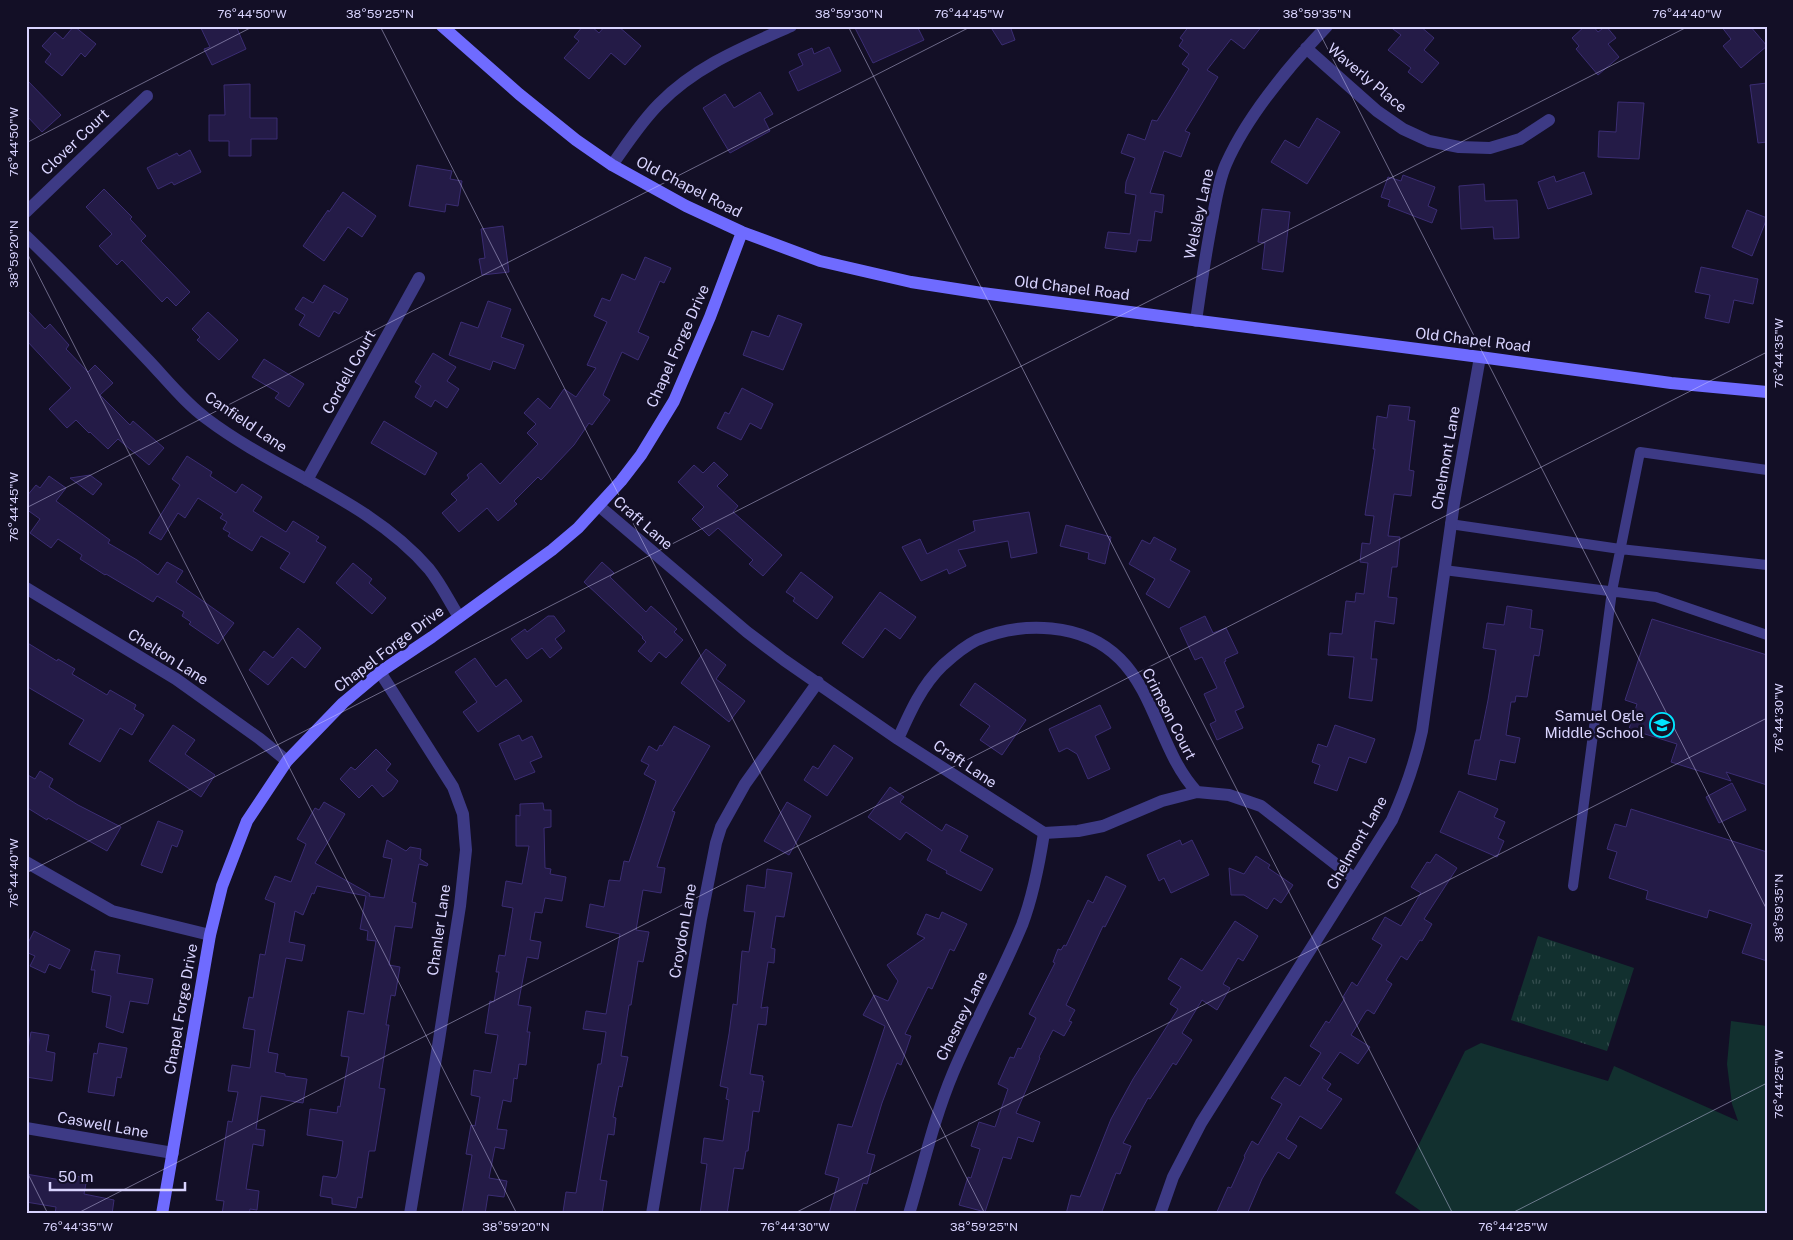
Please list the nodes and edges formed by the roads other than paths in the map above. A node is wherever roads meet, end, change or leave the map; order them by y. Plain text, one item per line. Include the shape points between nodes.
1 (442, 26) edge
2 (791, 26) edge
3 (1327, 26) edge
4 (1306, 48) junction
5 (147, 96) dead end
6 (1549, 120) dead end
7 (612, 165) junction
8 (26, 212) edge
9 (742, 232) junction
10 (26, 236) edge
11 (419, 278) dead end
12 (1196, 321) junction
13 (1480, 357) junction
14 (1767, 392) edge
15 (1767, 470) edge
16 (307, 480) junction
17 (599, 506) junction
18 (1450, 524) junction
19 (1620, 549) junction
20 (1767, 565) edge
21 (1444, 570) junction
22 (26, 588) edge
23 (1612, 591) junction
24 (459, 617) junction
25 (1767, 636) edge
26 (380, 672) junction
27 (818, 682) junction
28 (898, 738) junction
29 (286, 762) junction
30 (1198, 792) junction
31 (1044, 834) junction
32 (26, 862) edge
33 (1355, 879) junction
34 (1573, 886) dead end
35 (210, 935) junction
36 (26, 1128) edge
37 (173, 1153) junction
38 (162, 1214) edge
39 (410, 1214) edge
40 (652, 1214) edge
41 (909, 1214) edge
42 (1160, 1214) edge

1 - 7 street, Old Chapel Road via 548,118
2 - 7 street via 702,69 671,92 645,119
3 - 4 street, Welsley Lane
4 - 6 street, Waverly Place via 1377,111 1403,129 1429,141 1490,148 1520,139
4 - 12 street, Welsley Lane via 1245,127 1226,165 1216,198
5 - 8 street, Clover Court
7 - 9 street, Old Chapel Road via 686,206
9 - 12 street, Old Chapel Road via 820,261 911,282
9 - 17 street, Chapel Forge Drive via 674,401 641,455
10 - 16 street, Canfield Lane via 206,418
11 - 16 street, Cordell Court
12 - 13 street, Old Chapel Road
13 - 14 street, Old Chapel Road via 1671,383
13 - 18 street, Chelmont Lane
15 - 19 lane via 1640,452
16 - 24 street, Canfield Lane via 380,525 404,544 440,584
17 - 24 street, Chapel Forge Drive via 552,550
17 - 27 street, Craft Lane via 747,632
18 - 19 lane
18 - 21 street, Chelmont Lane
19 - 20 lane
19 - 23 lane
21 - 23 lane
21 - 33 street, Chelmont Lane via 1416,759 1392,820
22 - 29 street, Chelton Lane via 176,679
23 - 25 lane via 1656,597
23 - 34 lane
24 - 26 street, Chapel Forge Drive
26 - 29 street, Chapel Forge Drive via 343,703
26 - 39 street, Chanler Lane via 453,787 463,814 466,850 460,906
27 - 28 street, Craft Lane
27 - 40 street, Croydon Lane via 745,784 721,827 716,843
28 - 30 street, Crimson Court via 926,684 943,665 976,641 1021,628 1072,632 1107,649 1132,674 1157,719 1180,772
28 - 31 street, Craft Lane
29 - 35 street, Chapel Forge Drive via 247,821 222,886
30 - 31 street via 1162,801 1103,826
30 - 33 street via 1229,795 1261,806
31 - 41 street, Chesney Lane via 1039,867 1022,924 946,1089
32 - 35 street via 112,911
33 - 42 street, Chelmont Lane via 1201,1124 1173,1177
35 - 37 street, Chapel Forge Drive
36 - 37 street, Caswell Lane
37 - 38 street, Chapel Forge Drive

